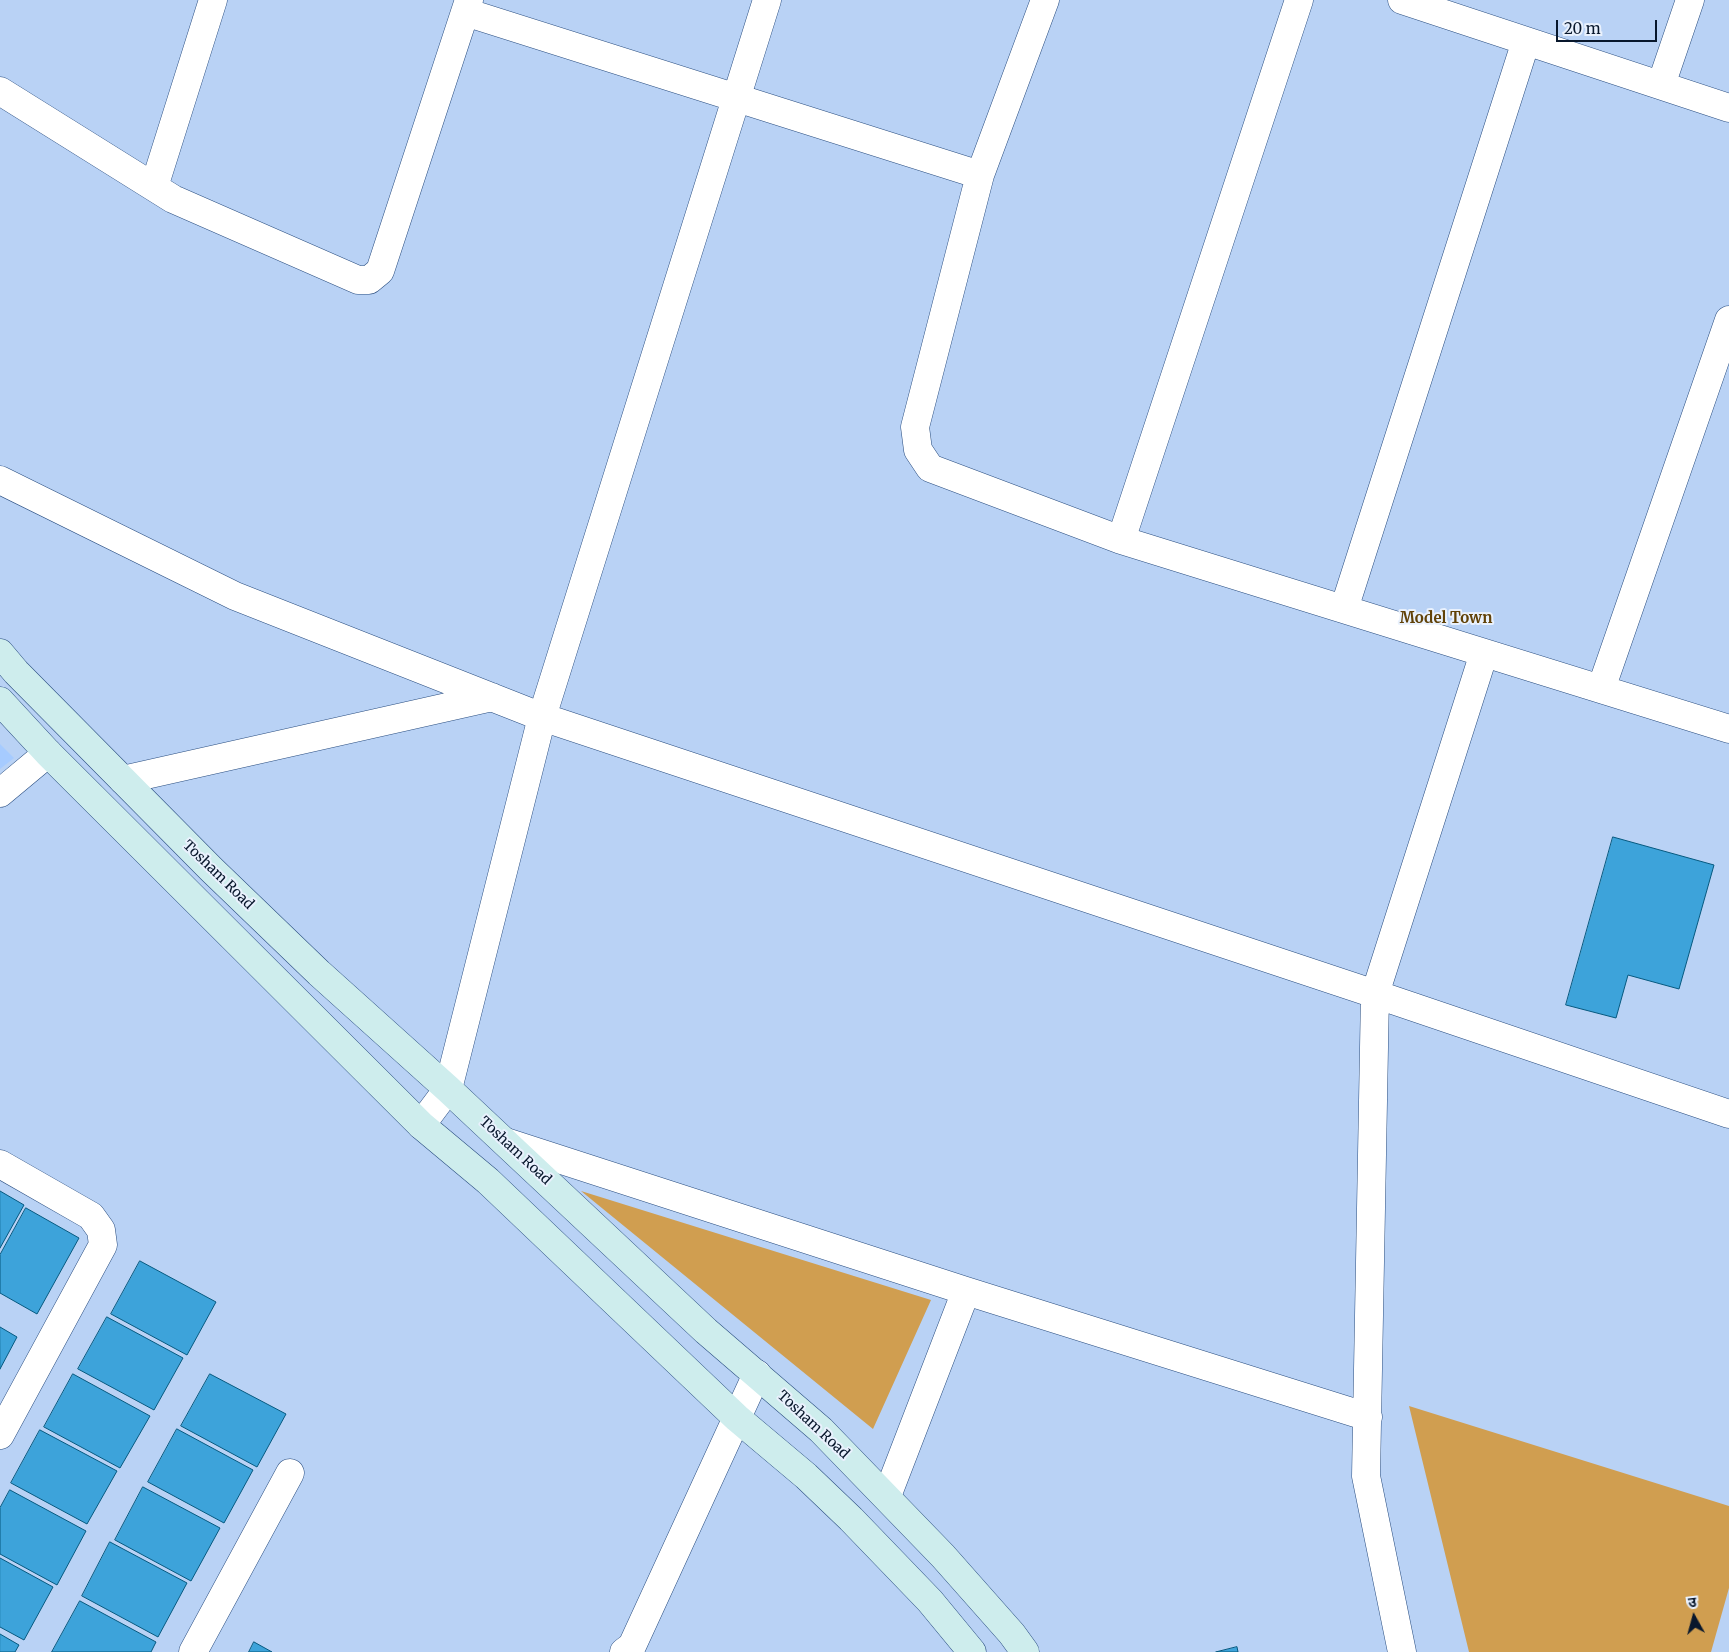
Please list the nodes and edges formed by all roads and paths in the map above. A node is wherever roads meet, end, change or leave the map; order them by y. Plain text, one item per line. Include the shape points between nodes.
1 (213, 0) edge
2 (767, 0) edge
3 (1045, 0) edge
4 (1299, 0) edge
5 (1402, 0) edge
6 (1690, 0) edge
7 (467, 6) edge
8 (1526, 41) junction
9 (1660, 86) junction
10 (0, 91) edge
11 (736, 98) junction
12 (1729, 108) edge
13 (980, 175) junction
14 (154, 187) junction
15 (1729, 320) edge
16 (0, 480) edge
17 (1121, 540) junction
18 (1344, 609) junction
19 (1484, 652) junction
20 (0, 653) edge
21 (1601, 689) junction
22 (492, 697) junction
23 (0, 701) edge
24 (542, 717) junction
25 (1729, 729) edge
26 (48, 753) junction
27 (123, 780) junction
28 (0, 793) edge
29 (1375, 994) junction
30 (448, 1089) junction
31 (1729, 1114) edge
32 (422, 1125) junction
33 (506, 1142) junction
34 (0, 1164) edge
35 (966, 1291) junction
36 (757, 1374) junction
37 (1368, 1417) junction
38 (737, 1418) junction
39 (0, 1435) edge
40 (290, 1473) dead end
41 (887, 1496) junction
42 (193, 1652) edge
43 (624, 1652) edge
44 (972, 1652) edge
45 (1025, 1652) edge
46 (1402, 1652) edge

1 - 14 street
2 - 11 street
3 - 13 street
4 - 17 street
5 - 8 street
6 - 9 street
7 - 11 street
7 - 14 street via 380,271 368,280 358,280 173,199
8 - 9 street
8 - 18 street
9 - 12 street
10 - 14 street
11 - 13 street
11 - 24 street
13 - 17 street via 915,427 918,450 930,468
15 - 21 street
16 - 22 street via 234,596
17 - 18 street
18 - 19 street
19 - 21 street
19 - 29 street
20 - 27 main road, Tosham Road
21 - 25 street
22 - 24 street
22 - 27 street
23 - 26 main road
24 - 29 street
24 - 30 street
26 - 28 street
26 - 32 main road
27 - 30 main road, Tosham Road via 319,973
29 - 31 street
29 - 37 street
30 - 32 street
30 - 33 main road, Tosham Road
32 - 38 main road via 488,1181
33 - 35 street
33 - 36 main road, Tosham Road via 706,1331
34 - 39 street via 91,1216 101,1230 103,1245
35 - 37 street
35 - 41 street
36 - 38 street
36 - 41 main road, Tosham Road via 821,1430
37 - 46 street via 1366,1476
38 - 43 street via 632,1646
38 - 44 main road via 851,1519 930,1601
40 - 42 street
41 - 45 main road, Tosham Road

